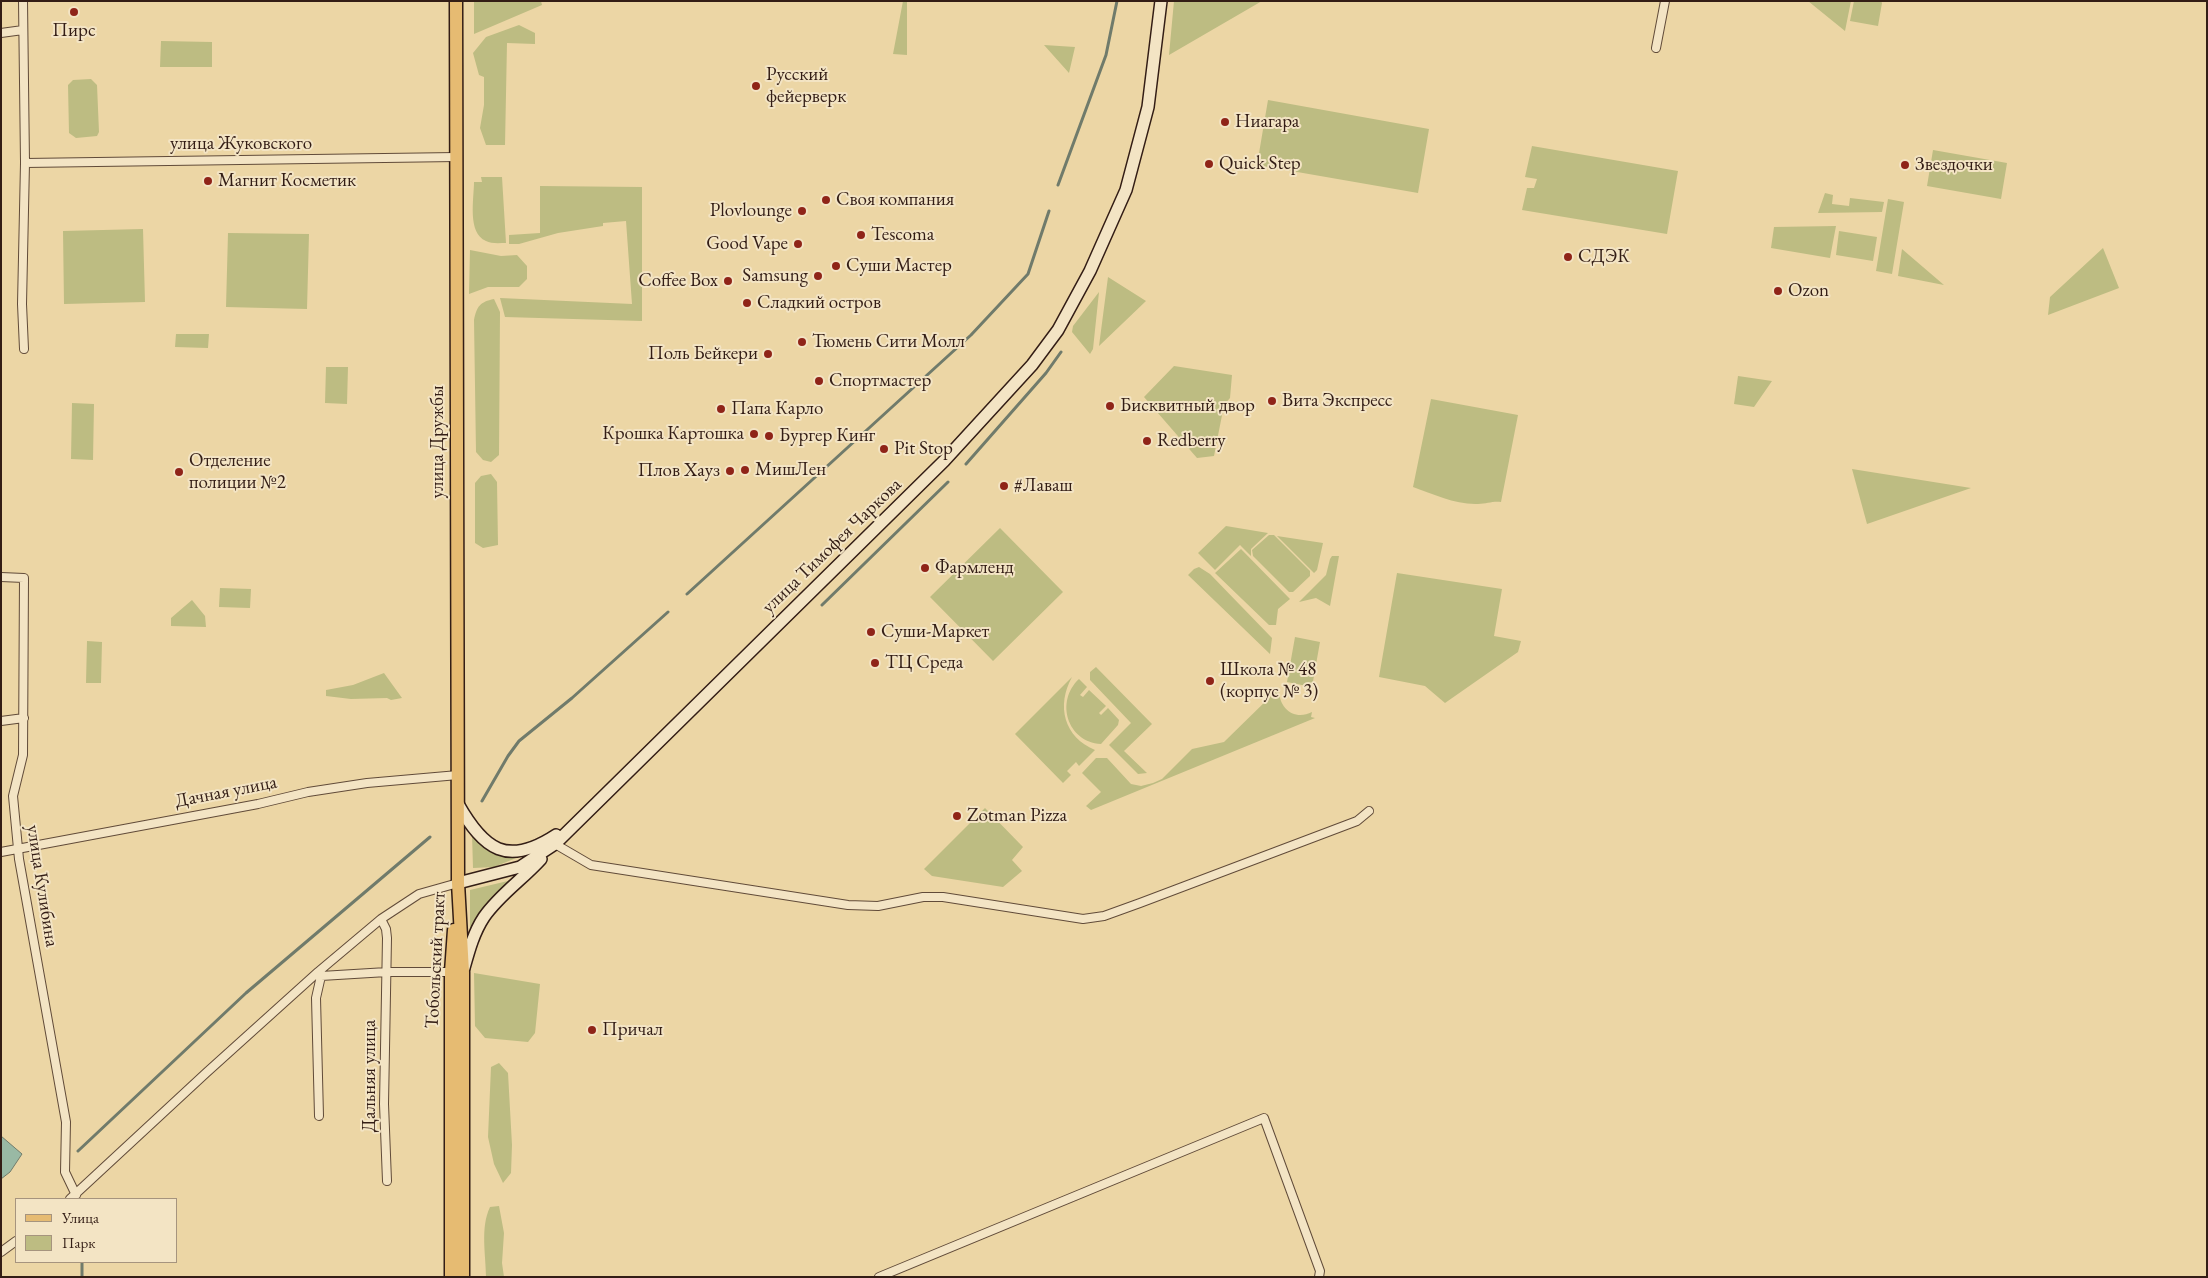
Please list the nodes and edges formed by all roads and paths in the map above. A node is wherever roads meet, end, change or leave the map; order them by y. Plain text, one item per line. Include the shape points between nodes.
1 (23, 1) edge
2 (456, 1) edge
3 (1161, 1) edge
4 (1665, 1) edge
5 (23, 30) junction
6 (1, 33) edge
7 (1656, 48) dead end
8 (456, 157) junction
9 (25, 163) junction
10 (24, 349) dead end
11 (1, 577) edge
12 (24, 718) junction
13 (1, 721) edge
14 (458, 775) junction
15 (458, 804) junction
16 (1369, 811) dead end
17 (574, 823) junction
18 (555, 844) junction
19 (18, 849) junction
20 (1, 852) edge
21 (458, 883) junction
22 (381, 920) junction
23 (387, 972) junction
24 (457, 972) junction
25 (320, 974) junction
26 (319, 1116) dead end
27 (457, 1180) junction
28 (387, 1181) dead end
29 (73, 1197) edge
30 (15, 1242) edge
31 (1, 1252) edge
32 (451, 1277) edge
33 (462, 1277) edge
34 (880, 1277) edge
35 (1319, 1277) edge

1 - 5 street
2 - 8 main road, улица Дружбы
3 - 17 main road, улица Тимофея Чаркова via 1148,107 1126,190 1090,271 1058,330 1032,365 944,460
4 - 7 street
5 - 6 street
5 - 9 street
8 - 9 street, улица Жуковского
8 - 14 main road, улица Дружбы
9 - 10 street
11 - 12 street, улица Кулибина via 24,578
12 - 13 street
12 - 19 street, улица Кулибина via 23,755 13,796
14 - 15 main road, улица Дружбы
14 - 19 street, Дачная улица via 308,792
15 - 17 main road via 480,837 500,849 531,848
15 - 21 main road, улица Дружбы
16 - 18 street via 1357,821 1140,903 1104,916 1083,919 943,897 923,897 878,906 848,905 591,865
17 - 18 main road, улица Тимофея Чаркова
18 - 21 main road, улица Тимофея Чаркова via 520,867
18 - 24 main road via 487,913
19 - 20 street, Дачная улица
19 - 29 street, улица Кулибина via 66,1122 66,1172
21 - 22 street via 419,894
21 - 24 main road, Тобольский тракт
22 - 23 street, Дальняя улица via 386,929
22 - 25 street
23 - 24 street
23 - 25 street
23 - 28 street, Дальняя улица via 384,1104
24 - 27 main road, Тобольский тракт
25 - 26 street via 316,998
25 - 29 street via 206,1072
27 - 32 main road, Тобольский тракт
27 - 33 main road, Тобольский тракт
30 - 31 street
34 - 35 street via 1264,1118 1320,1271

